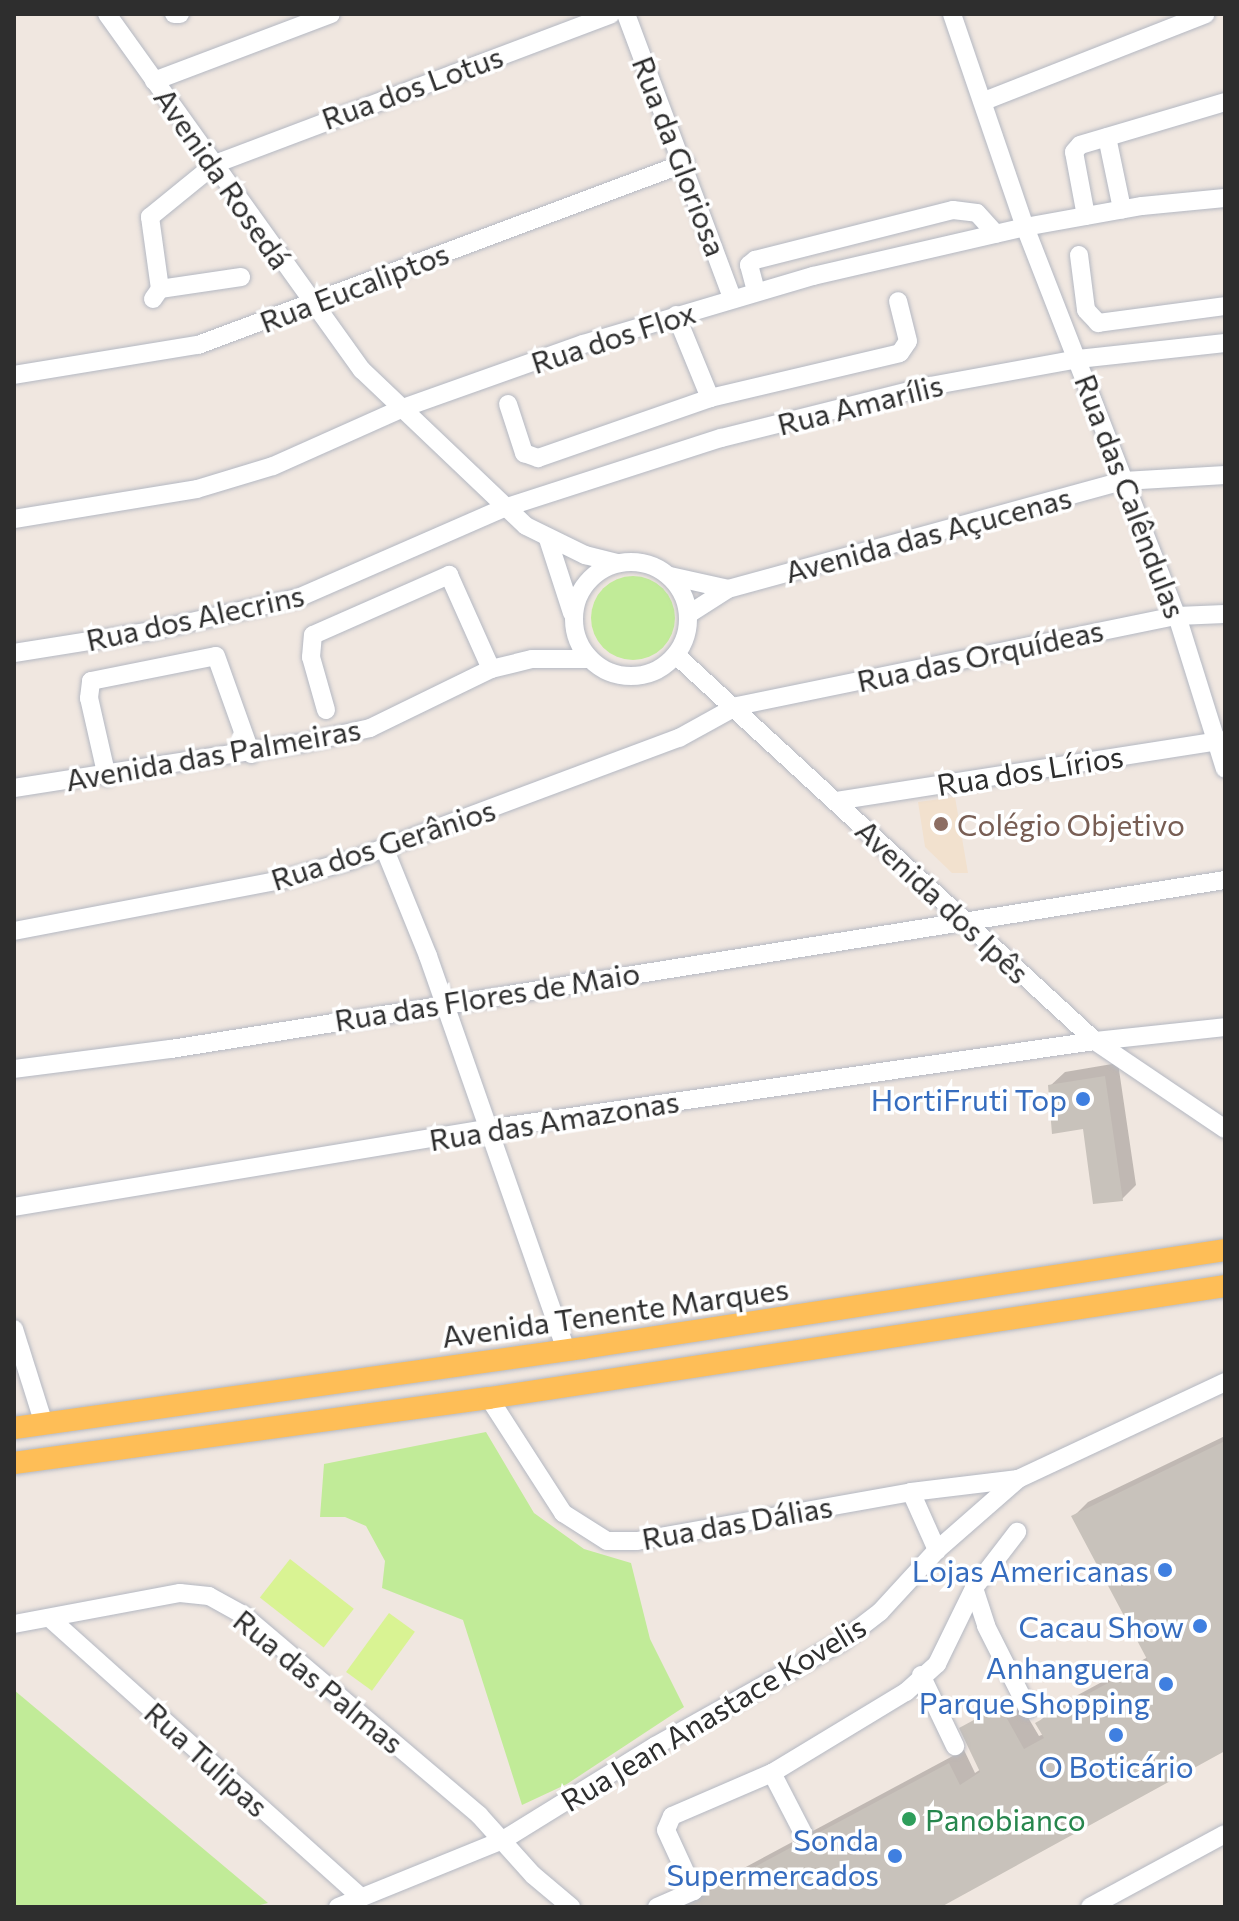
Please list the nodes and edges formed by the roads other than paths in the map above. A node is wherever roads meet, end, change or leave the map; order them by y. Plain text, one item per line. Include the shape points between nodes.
1 (107, 14) edge
2 (174, 14) edge
3 (180, 14) edge
4 (331, 14) edge
5 (611, 14) edge
6 (626, 14) edge
7 (952, 14) edge
8 (1206, 14) edge
9 (154, 81) junction
10 (984, 101) junction
11 (1225, 102) edge
12 (1107, 137) junction
13 (685, 163) junction
14 (215, 164) junction
15 (1225, 198) edge
16 (1122, 209) junction
17 (1086, 216) junction
18 (1025, 227) junction
19 (996, 234) junction
20 (1079, 255) dead end
21 (241, 277) dead end
22 (756, 291) junction
23 (732, 298) junction
24 (898, 301) dead end
25 (310, 302) junction
26 (1225, 306) edge
27 (676, 315) junction
28 (1225, 343) edge
29 (1078, 359) junction
30 (14, 375) edge
31 (710, 398) junction
32 (508, 404) dead end
33 (403, 408) junction
34 (1225, 475) edge
35 (1124, 481) junction
36 (504, 508) junction
37 (14, 519) edge
38 (548, 539) junction
39 (617, 563) junction
40 (670, 576) junction
41 (728, 589) junction
42 (689, 614) junction
43 (1225, 614) edge
44 (1177, 616) junction
45 (573, 617) junction
46 (14, 653) edge
47 (676, 655) junction
48 (590, 659) junction
49 (491, 669) junction
50 (737, 706) junction
51 (326, 710) dead end
52 (1221, 740) edge
53 (251, 754) junction
54 (1225, 769) edge
55 (107, 777) junction
56 (14, 788) edge
57 (836, 801) junction
58 (385, 850) junction
59 (1225, 880) edge
60 (960, 922) junction
61 (14, 931) edge
62 (443, 1002) junction
63 (1225, 1027) edge
64 (1095, 1041) junction
65 (14, 1069) edge
66 (487, 1129) junction
67 (1225, 1129) edge
68 (14, 1207) edge
69 (1225, 1250) edge
70 (1225, 1286) edge
71 (14, 1329) edge
72 (566, 1350) junction
73 (1225, 1382) edge
74 (489, 1398) junction
75 (44, 1424) junction
76 (14, 1428) edge
77 (14, 1463) edge
78 (1018, 1479) junction
79 (911, 1492) junction
80 (1017, 1532) dead end
81 (937, 1550) junction
82 (974, 1588) junction
83 (53, 1621) junction
84 (14, 1624) edge
85 (921, 1675) junction
86 (1028, 1709) dead end
87 (955, 1746) dead end
88 (772, 1773) junction
89 (803, 1833) dead end
90 (1225, 1834) edge
91 (503, 1840) junction
92 (361, 1897) junction
93 (338, 1907) edge
94 (571, 1907) edge
95 (657, 1907) edge
96 (1090, 1907) edge

1 - 9 street, Avenida Rosedá
2 - 3 street
4 - 9 street
5 - 14 street, Rua dos Lotus
6 - 13 street, Rua da Gloriosa
7 - 10 street, Rua das Calêndulas
8 - 10 street
9 - 14 street, Avenida Rosedá
10 - 18 street, Rua das Calêndulas
11 - 12 street
12 - 16 street
12 - 17 street via 1074,152
13 - 23 street, Rua da Gloriosa
13 - 25 street, Rua Eucaliptos
14 - 21 street, Rua dos Lotus via 150,217 156,294
14 - 25 street, Avenida Rosedá
15 - 16 street, Rua dos Flox
16 - 17 street, Rua dos Flox
17 - 18 street, Rua dos Flox
18 - 19 street, Rua dos Flox
18 - 29 street, Rua das Calêndulas
19 - 22 street, Rua dos Flox
19 - 22 street via 977,213 953,210 755,260 749,265
20 - 26 street via 1086,310 1098,323
22 - 23 street, Rua dos Flox
23 - 27 street, Rua dos Flox
24 - 31 street via 908,341 905,351
25 - 30 street, Rua Eucaliptos via 198,345
25 - 33 street, Avenida Rosedá via 362,370
27 - 31 street
27 - 33 street, Rua dos Flox
28 - 29 street, Rua Amarílis
29 - 35 street, Rua das Calêndulas
29 - 36 street, Rua Amarílis via 930,386 721,438
31 - 32 street via 531,460
33 - 36 street, Avenida Rosedá
33 - 37 street, Rua dos Flox via 273,466 197,489
34 - 35 street, Avenida das Açucenas
35 - 41 street, Avenida das Açucenas
35 - 44 street, Rua das Calêndulas
36 - 38 street, Avenida Rosedá
36 - 46 street, Rua dos Alecrins via 298,598 151,631
38 - 39 street, Avenida Rosedá
38 - 45 street
39 - 40 street via 645,563
39 - 45 street via 583,588
40 - 41 street, Avenida das Açucenas
40 - 42 street
41 - 42 street, Avenida das Açucenas
42 - 47 street
43 - 44 street, Rua das Orquídeas
44 - 50 street, Rua das Orquídeas
44 - 52 street, Rua das Calêndulas
45 - 48 street
47 - 48 street via 663,667 632,676 616,674
47 - 50 street, Avenida dos Ipês
48 - 49 street, Avenida das Palmeiras via 532,659
49 - 51 street via 449,575 313,635 311,657
49 - 53 street, Avenida das Palmeiras via 370,728
50 - 57 street, Avenida dos Ipês
50 - 58 street, Rua dos Gerânios via 679,738
52 - 54 street, Rua das Calêndulas
52 - 57 street, Rua dos Lírios
53 - 55 street, Avenida das Palmeiras
53 - 55 street via 216,656 91,681 89,698
55 - 56 street, Avenida das Palmeiras
57 - 60 street, Avenida dos Ipês
58 - 61 street, Rua dos Gerânios via 281,880
58 - 62 street
59 - 60 street, Rua das Flores de Maio
60 - 62 street, Rua das Flores de Maio
60 - 64 street, Avenida dos Ipês
62 - 65 street, Rua das Flores de Maio via 171,1049
62 - 66 street
63 - 64 street, Rua das Amazonas
64 - 66 street, Rua das Amazonas
64 - 67 street, Avenida dos Ipês
66 - 68 street, Rua das Amazonas
66 - 72 street
69 - 72 main road, Avenida Tenente Marques
70 - 74 main road
71 - 75 street
72 - 75 main road, Avenida Tenente Marques
73 - 78 street, Rua Jean Anastace Kovelis
74 - 77 main road
74 - 79 street, Rua das Dálias via 563,1513 607,1541 637,1541
75 - 76 main road, Avenida Tenente Marques
78 - 79 street, Rua das Dálias
78 - 81 street, Rua Jean Anastace Kovelis
79 - 81 street
80 - 82 street
81 - 91 street, Rua Jean Anastace Kovelis via 880,1612 841,1642 655,1746
82 - 85 street via 937,1664
82 - 86 street via 986,1626
83 - 84 street, Rua das Palmas
83 - 91 street, Rua das Palmas via 180,1593 209,1596 242,1614
83 - 92 street, Rua Tulipas
85 - 87 street
85 - 88 street via 906,1692 842,1735
88 - 89 street
88 - 95 street via 672,1816 666,1830 694,1891
90 - 96 street
91 - 92 street, Rua Jean Anastace Kovelis
91 - 94 street, Rua das Palmas
92 - 93 street, Rua Jean Anastace Kovelis

